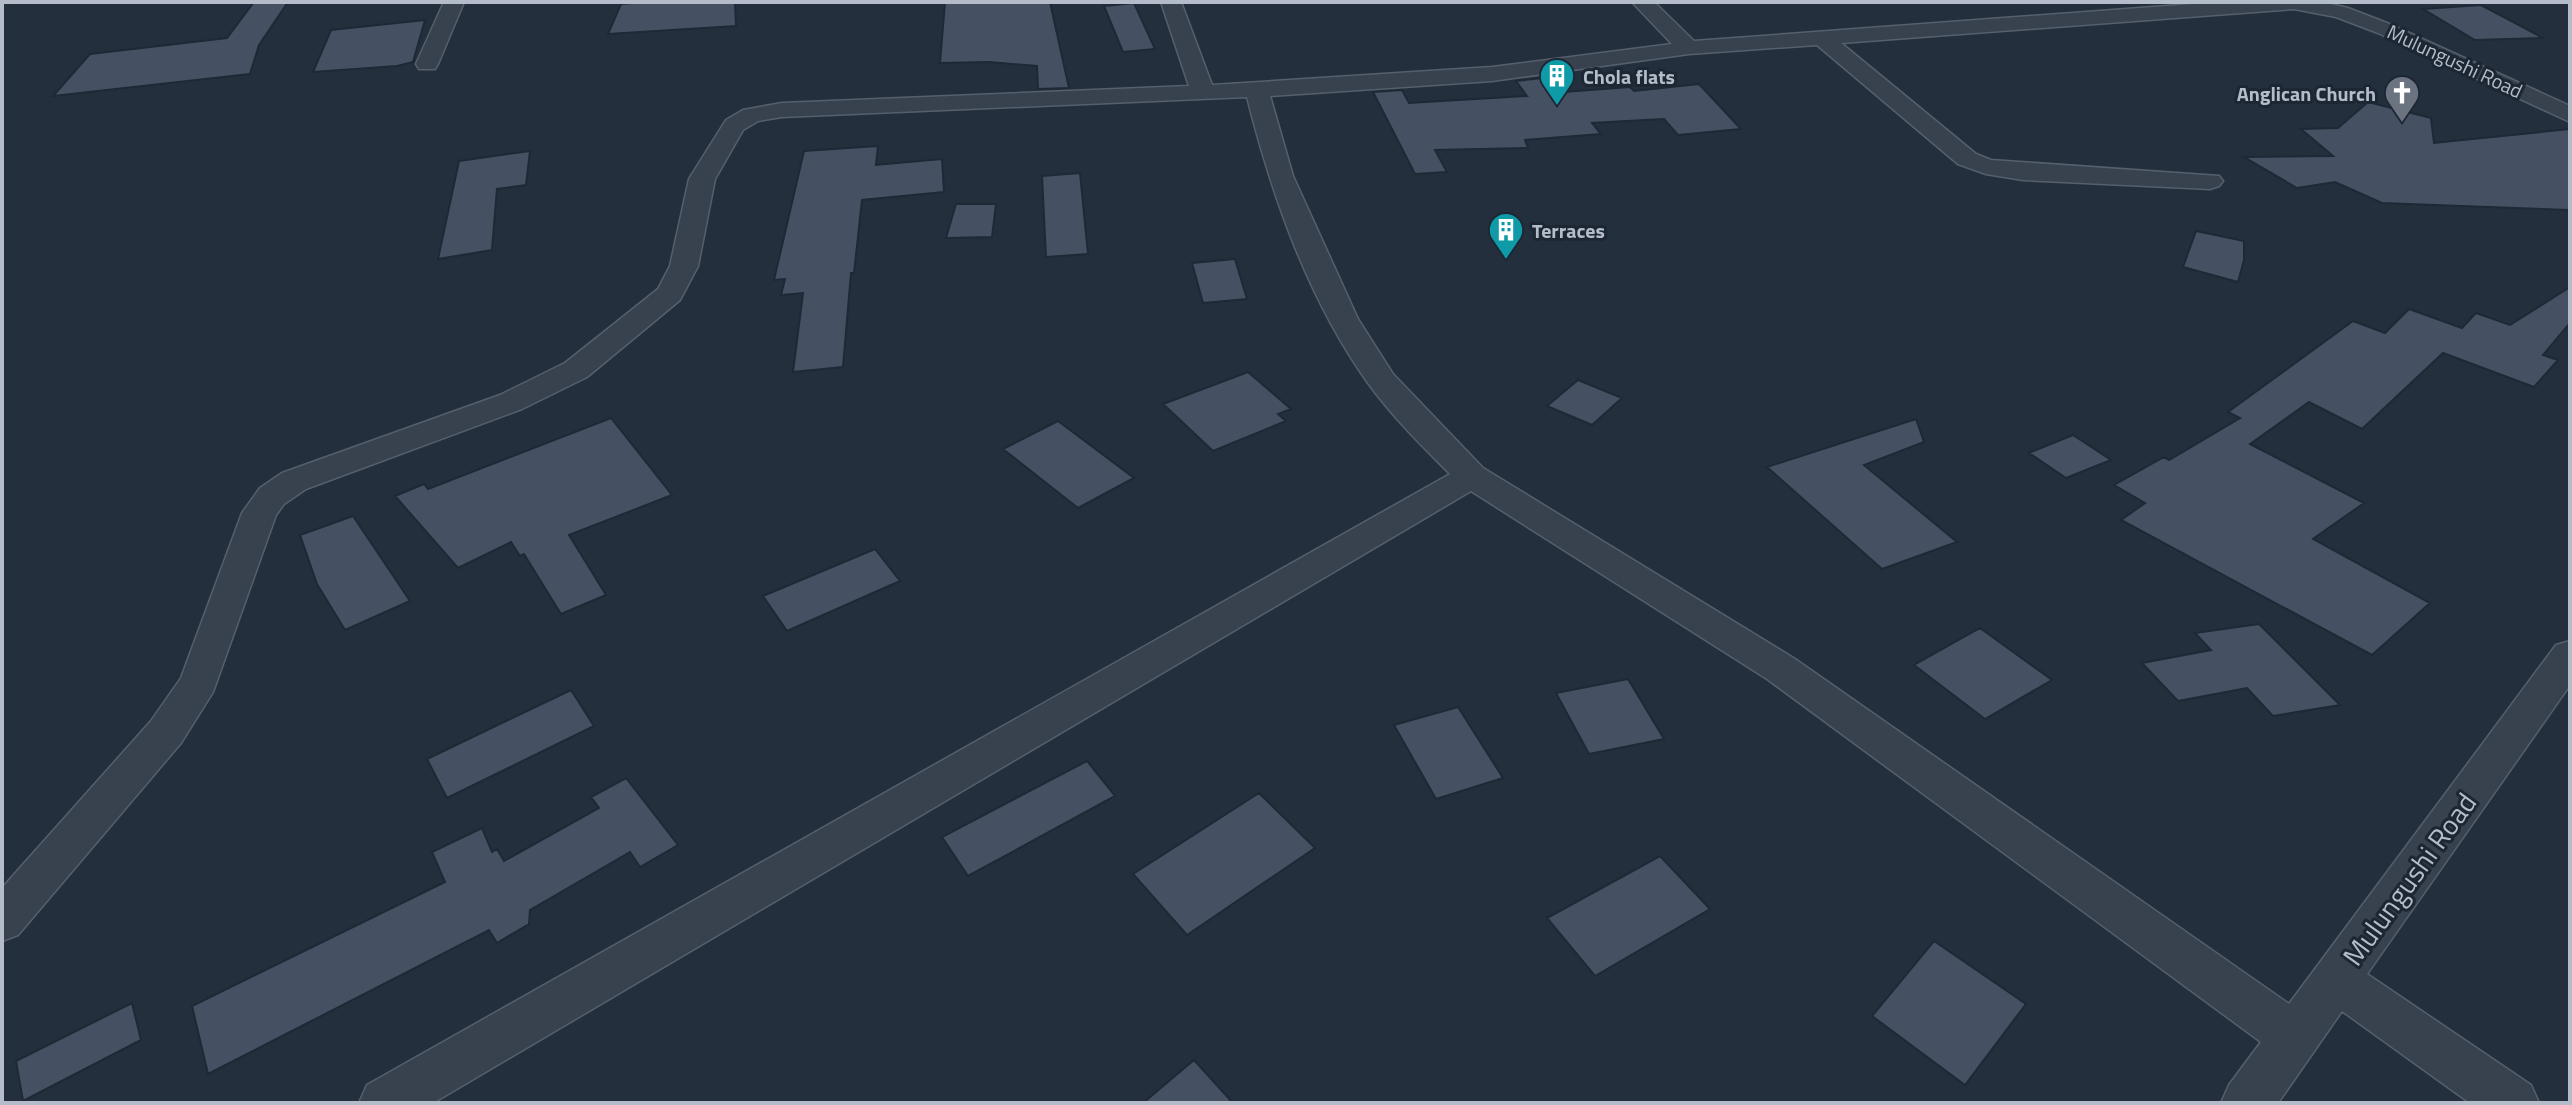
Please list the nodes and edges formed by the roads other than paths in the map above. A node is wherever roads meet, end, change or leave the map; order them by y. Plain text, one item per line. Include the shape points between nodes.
1 (454, 2) edge
2 (1171, 2) edge
3 (1642, 2) edge
4 (2292, 2) edge
5 (2302, 2) edge
6 (1822, 38) junction
7 (1689, 48) junction
8 (427, 64) dead end
9 (1257, 90) junction
10 (1203, 93) junction
11 (2570, 115) edge
12 (2210, 181) dead end
13 (1471, 476) junction
14 (2570, 655) edge
15 (2, 921) edge
16 (2336, 980) junction
17 (2295, 1037) junction
18 (385, 1103) edge
19 (2247, 1103) edge
20 (2513, 1103) edge

1 - 8 street
2 - 10 street
3 - 7 street
4 - 5 street
4 - 6 street
4 - 11 street, Mulungushi Road via 2341,12 2385,29
6 - 7 street
6 - 12 street via 1967,159 1986,167
7 - 9 street via 1492,74
9 - 10 street
9 - 13 street via 1280,176 1343,319 1381,379
10 - 15 street via 782,110 741,119 702,179 684,266 670,294 576,370 511,402 294,481 272,496 259,513 199,682 166,732
13 - 17 street via 1781,669
13 - 18 street
14 - 16 street, Mulungushi Road
16 - 17 street, Mulungushi Road
16 - 20 street
17 - 19 street, Mulungushi Road

